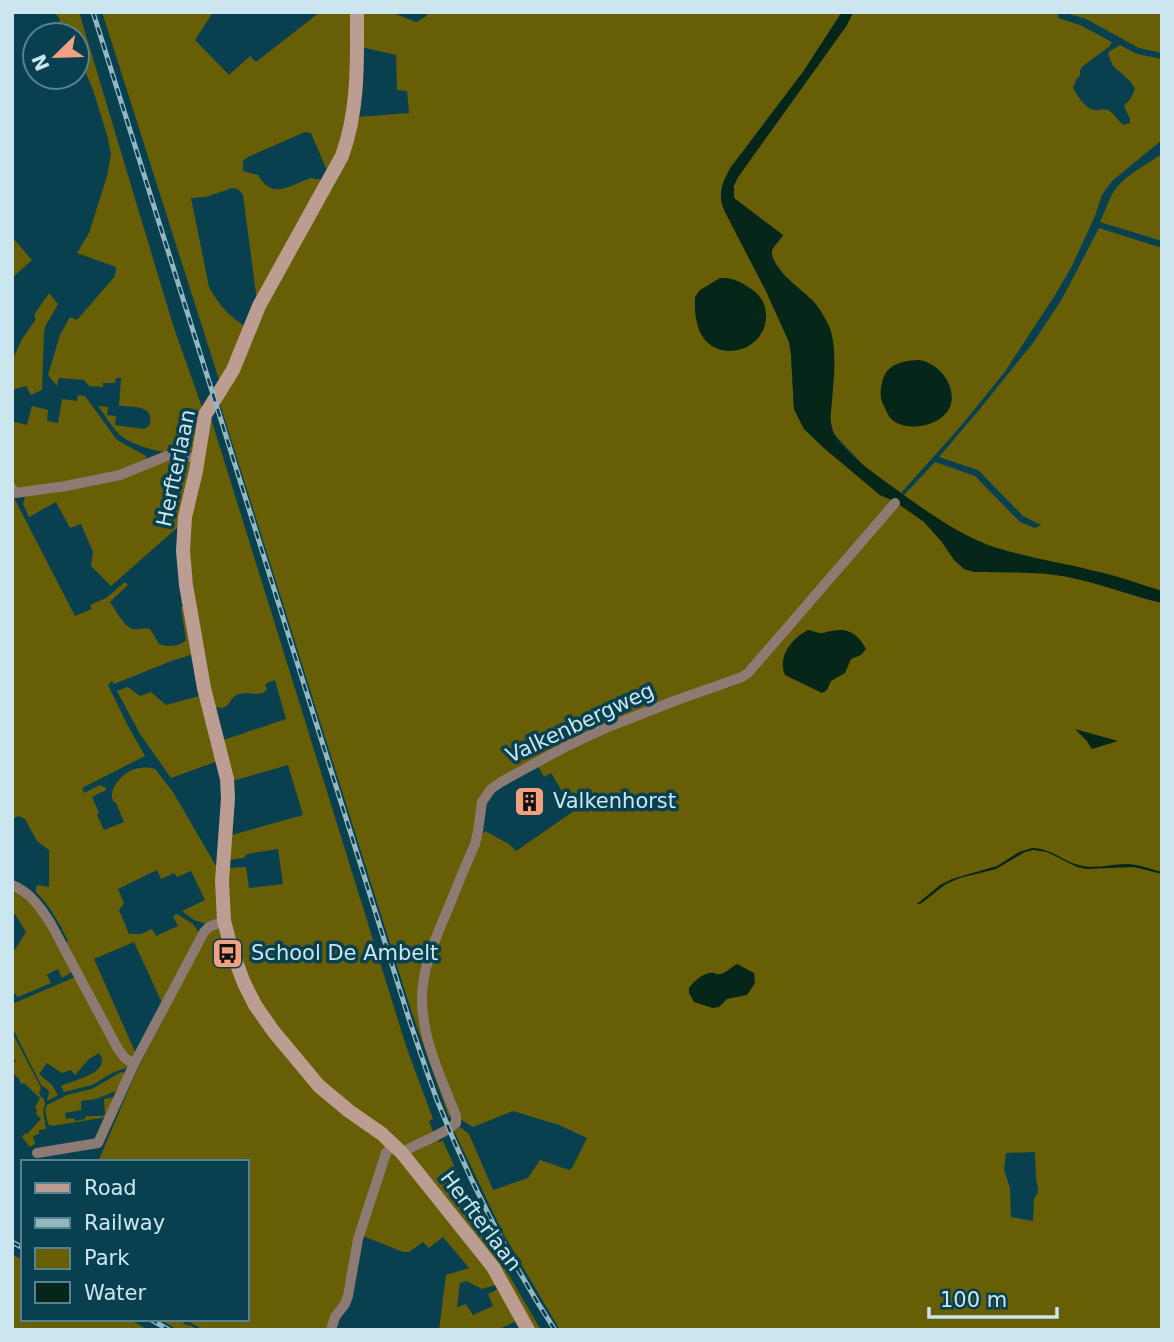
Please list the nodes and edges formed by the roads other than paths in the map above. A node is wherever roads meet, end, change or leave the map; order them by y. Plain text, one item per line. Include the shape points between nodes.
1 (357, 12) edge
2 (199, 458) junction
3 (12, 488) edge
4 (895, 503) dead end
5 (12, 885) edge
6 (224, 921) junction
7 (134, 1064) junction
8 (398, 1149) junction
9 (37, 1153) dead end
10 (331, 1330) edge
11 (528, 1330) edge

1 - 2 street, Herfterlaan via 357,84 342,156 259,306 233,370 207,410
2 - 3 street via 169,455 127,473 79,484 15,493
2 - 6 street, Herfterlaan via 185,517 183,551 204,688 227,779
4 - 8 street, Valkenbergweg via 746,675 588,736 487,793 475,845 437,934 422,993 425,1025 457,1122 446,1131
5 - 7 street via 24,890 42,910 118,1049
6 - 7 street via 204,932
6 - 8 street, Herfterlaan via 244,983 274,1032 319,1086
7 - 9 street via 97,1143
8 - 10 street via 386,1153 358,1239 345,1304
8 - 11 street, Herfterlaan via 493,1267

